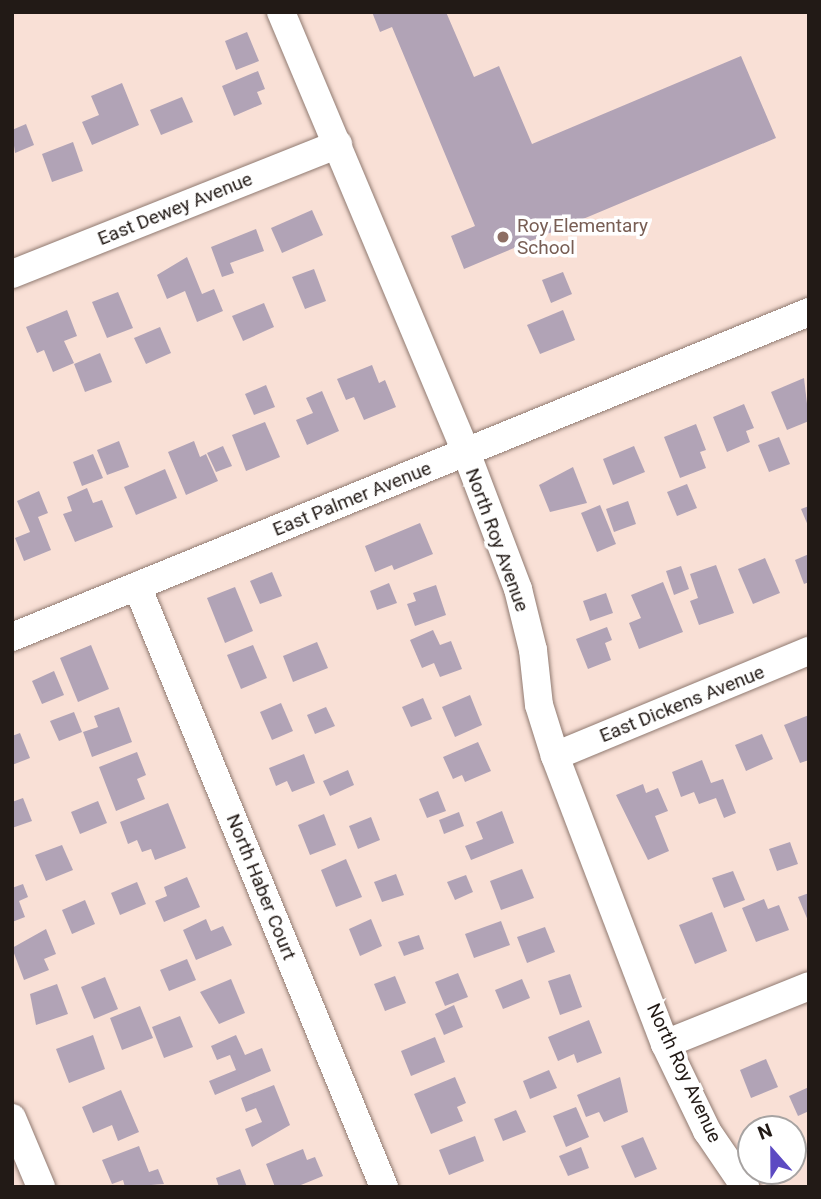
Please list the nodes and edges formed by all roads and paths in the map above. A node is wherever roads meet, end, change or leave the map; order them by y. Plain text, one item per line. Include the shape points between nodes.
1 (281, 12) edge
2 (338, 144) junction
3 (12, 274) edge
4 (809, 312) edge
5 (466, 452) junction
6 (137, 586) junction
7 (12, 637) edge
8 (809, 652) edge
9 (555, 756) junction
10 (809, 986) edge
11 (665, 1044) junction
12 (12, 1118) edge
13 (41, 1187) edge
14 (384, 1187) edge
15 (746, 1187) edge

1 - 2 street, North Roy Avenue
2 - 3 street, East Dewey Avenue
2 - 5 street, North Roy Avenue
4 - 5 street, East Palmer Avenue
5 - 6 street, East Palmer Avenue
5 - 9 street, North Roy Avenue via 518,589 533,650 539,705
6 - 7 street, East Palmer Avenue
6 - 14 street, North Haber Court
8 - 9 street, East Dickens Avenue
9 - 11 street, North Roy Avenue
10 - 11 street
11 - 15 street, North Roy Avenue via 707,1131
12 - 13 street

